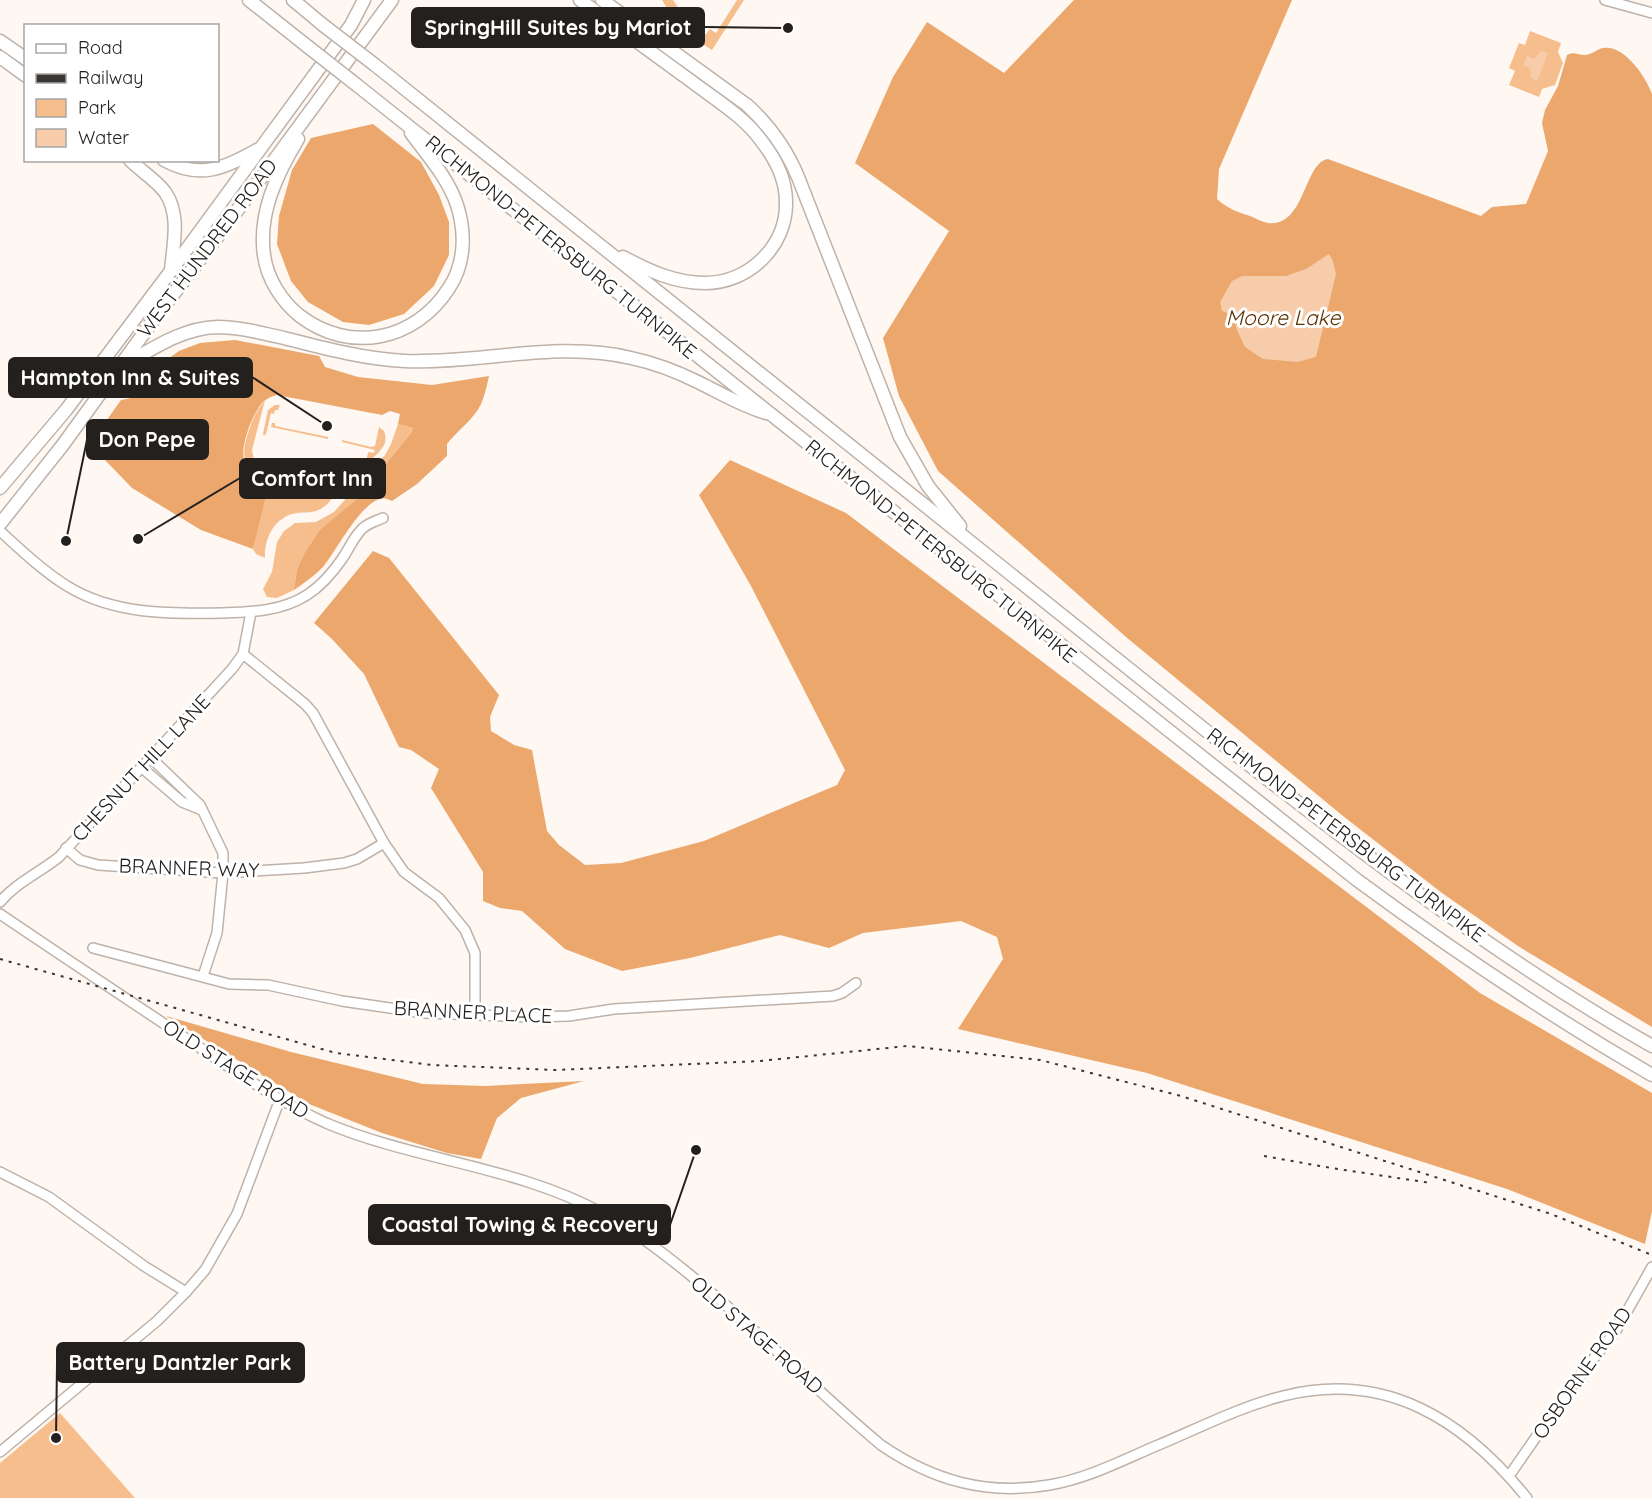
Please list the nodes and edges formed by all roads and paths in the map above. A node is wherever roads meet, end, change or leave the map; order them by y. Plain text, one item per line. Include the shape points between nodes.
1 (249, 0) edge
2 (293, 0) edge
3 (364, 0) edge
4 (392, 0) edge
5 (580, 0) edge
6 (602, 0) edge
7 (1605, 0) edge
8 (1652, 13) edge
9 (0, 41) edge
10 (0, 57) edge
11 (24, 58) edge
12 (24, 75) edge
13 (328, 87) junction
14 (399, 118) junction
15 (261, 148) junction
16 (132, 162) edge
17 (170, 162) edge
18 (598, 244) junction
19 (170, 272) junction
20 (117, 369) junction
21 (772, 416) junction
22 (0, 488) edge
23 (383, 518) dead end
24 (0, 524) edge
25 (0, 531) edge
26 (978, 547) junction
27 (251, 612) junction
28 (243, 654) junction
29 (150, 757) junction
30 (141, 767) junction
31 (202, 810) junction
32 (384, 843) junction
33 (66, 848) junction
34 (223, 873) junction
35 (0, 902) edge
36 (0, 914) edge
37 (93, 948) dead end
38 (203, 976) junction
39 (856, 983) dead end
40 (475, 1014) junction
41 (1652, 1046) edge
42 (1652, 1074) edge
43 (280, 1100) junction
44 (0, 1172) edge
45 (1652, 1267) edge
46 (186, 1292) junction
47 (0, 1452) edge
48 (1509, 1476) junction
49 (991, 1487) junction
50 (1521, 1495) edge
51 (990, 1498) edge

1 - 14 highway, RICHMOND-PETERSBURG TURNPIKE, bridge
2 - 18 highway, RICHMOND-PETERSBURG TURNPIKE, bridge
3 - 15 highway, WEST HUNDRED ROAD via 351,25
4 - 13 highway, WEST HUNDRED ROAD
5 - 18 highway via 739,116 774,160 786,201 783,226 770,250 753,268 730,280 705,283 673,279
6 - 26 highway via 747,105 781,142 908,453 928,486
7 - 8 street
9 - 11 highway
10 - 12 highway
13 - 14 highway via 277,179 267,208 263,239 266,267 277,290 295,312 329,333 372,338 410,326 435,307 458,271 463,233 457,205 440,170
13 - 20 highway, WEST HUNDRED ROAD
14 - 21 highway, RICHMOND-PETERSBURG TURNPIKE
15 - 17 highway via 213,170 189,170
15 - 19 highway, WEST HUNDRED ROAD
16 - 19 highway via 161,187 172,207 175,224
18 - 26 highway, RICHMOND-PETERSBURG TURNPIKE
19 - 22 highway, WEST HUNDRED ROAD via 66,410
20 - 21 highway via 172,338 216,327 406,361 592,352 633,358 667,369 746,408
20 - 24 highway, WEST HUNDRED ROAD
21 - 42 highway, RICHMOND-PETERSBURG TURNPIKE via 1357,880 1484,969
23 - 27 street via 358,533 333,571 308,594 276,608
25 - 27 street via 54,577 104,603 169,613
26 - 41 highway, RICHMOND-PETERSBURG TURNPIKE via 1378,865 1491,945
27 - 28 street, CHESNUT HILL LANE
28 - 29 street, CHESNUT HILL LANE
28 - 32 street via 313,713
29 - 30 street, CHESNUT HILL LANE
29 - 31 street
30 - 31 street via 182,802
30 - 33 street, CHESNUT HILL LANE
31 - 34 street via 223,853
32 - 34 street, BRANNER WAY via 344,863
32 - 40 street via 404,872 440,898 465,930 475,954
33 - 34 street, BRANNER WAY via 80,860 98,865
33 - 35 street, CHESNUT HILL LANE via 48,866 18,883
34 - 38 street via 217,933
36 - 43 street, OLD STAGE ROAD
37 - 38 street, BRANNER PLACE
38 - 40 street, BRANNER PLACE via 229,984 268,985 424,1013
39 - 40 street, BRANNER PLACE via 833,996 614,1009 569,1016
43 - 46 street via 231,1227 205,1270
43 - 49 street, OLD STAGE ROAD via 375,1141 516,1178 604,1214 653,1245 697,1281 881,1445 933,1474
44 - 46 street via 49,1197
45 - 48 street, OSBORNE ROAD via 1617,1329
46 - 47 street
48 - 49 street, OLD STAGE ROAD via 1459,1430 1418,1406 1363,1390 1326,1389 1260,1403 1069,1481 1029,1488
48 - 50 street, OLD STAGE ROAD
49 - 51 street

